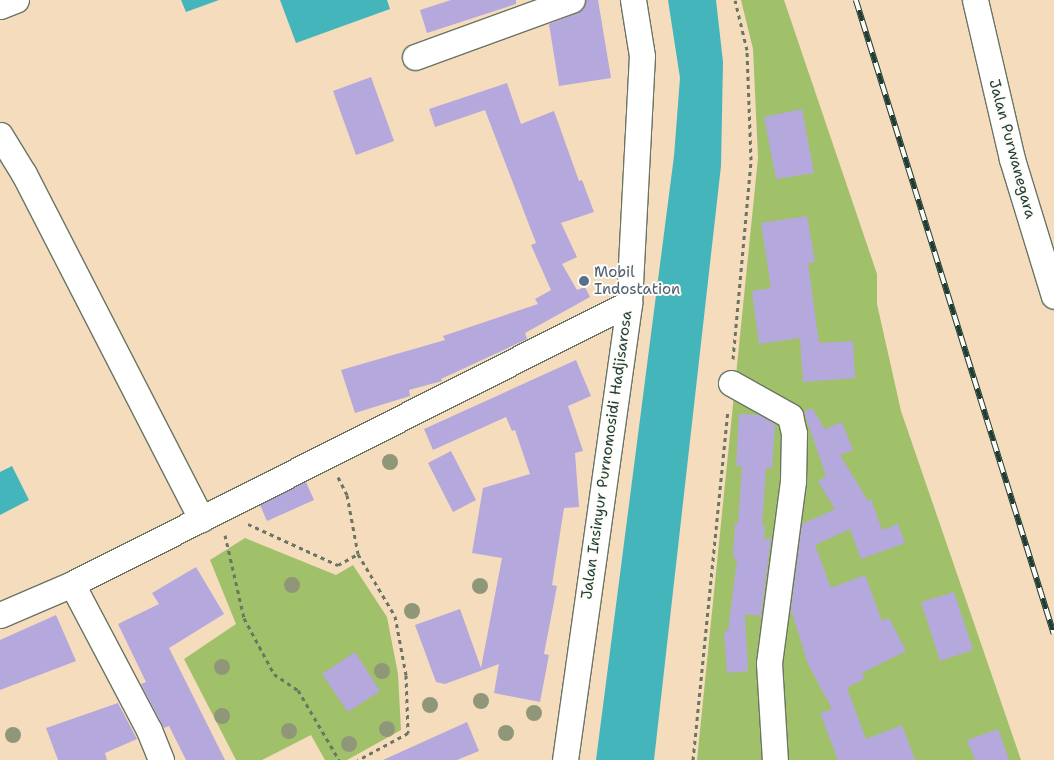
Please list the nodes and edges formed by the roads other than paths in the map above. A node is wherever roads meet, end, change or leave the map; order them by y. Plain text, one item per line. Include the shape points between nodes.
1 (16, 0) edge
2 (572, 0) edge
3 (632, 0) edge
4 (975, 0) edge
5 (0, 6) edge
6 (414, 57) dead end
7 (0, 135) edge
8 (1054, 296) edge
9 (629, 303) junction
10 (731, 383) dead end
11 (219, 523) junction
12 (72, 584) junction
13 (0, 615) edge
14 (161, 760) edge
15 (565, 760) edge
16 (775, 760) edge

1 - 5 street
2 - 6 street
3 - 9 street, Jalan Insinyur Purnomosidi Hadjisarosa via 642,56
4 - 8 street, Jalan Purwanegara via 1012,159
7 - 11 street
9 - 11 street via 326,456
9 - 15 street, Jalan Insinyur Purnomosidi Hadjisarosa
10 - 16 street via 790,416 794,432 792,481 769,663
11 - 12 street
12 - 13 street
12 - 14 street via 149,730

